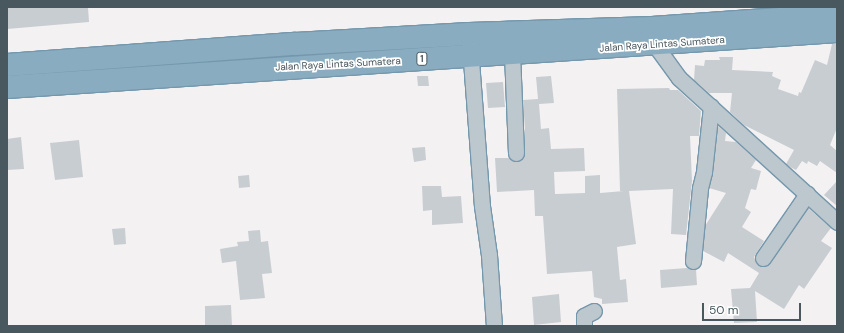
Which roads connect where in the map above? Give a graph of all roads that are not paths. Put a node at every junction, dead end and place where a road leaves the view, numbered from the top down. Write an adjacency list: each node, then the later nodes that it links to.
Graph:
1 (837, 15): 4 (highway, Jalan Raya Lintas Sumatera / 1)
2 (837, 31): 4 (highway, Jalan Raya Lintas Sumatera / 1)
3 (469, 34): 4 (highway, Jalan Raya Lintas Sumatera / 1); 6 (street); 7 (highway, Jalan Raya Lintas Sumatera / 1)
4 (653, 36): 5 (highway, Jalan Raya Lintas Sumatera / 1); 9 (street)
5 (512, 54): 6 (highway, Jalan Raya Lintas Sumatera / 1); 10 (street)
6 (470, 56): 8 (highway, Jalan Raya Lintas Sumatera / 1); 16 (street)
7 (7, 65)
8 (7, 87)
9 (711, 106): 11 (street); 14 (street)
10 (516, 153)
11 (807, 194): 12 (street); 13 (street)
12 (837, 222)
13 (763, 258)
14 (693, 261)
15 (594, 311): 17 (street)
16 (494, 326)
17 (584, 326)

